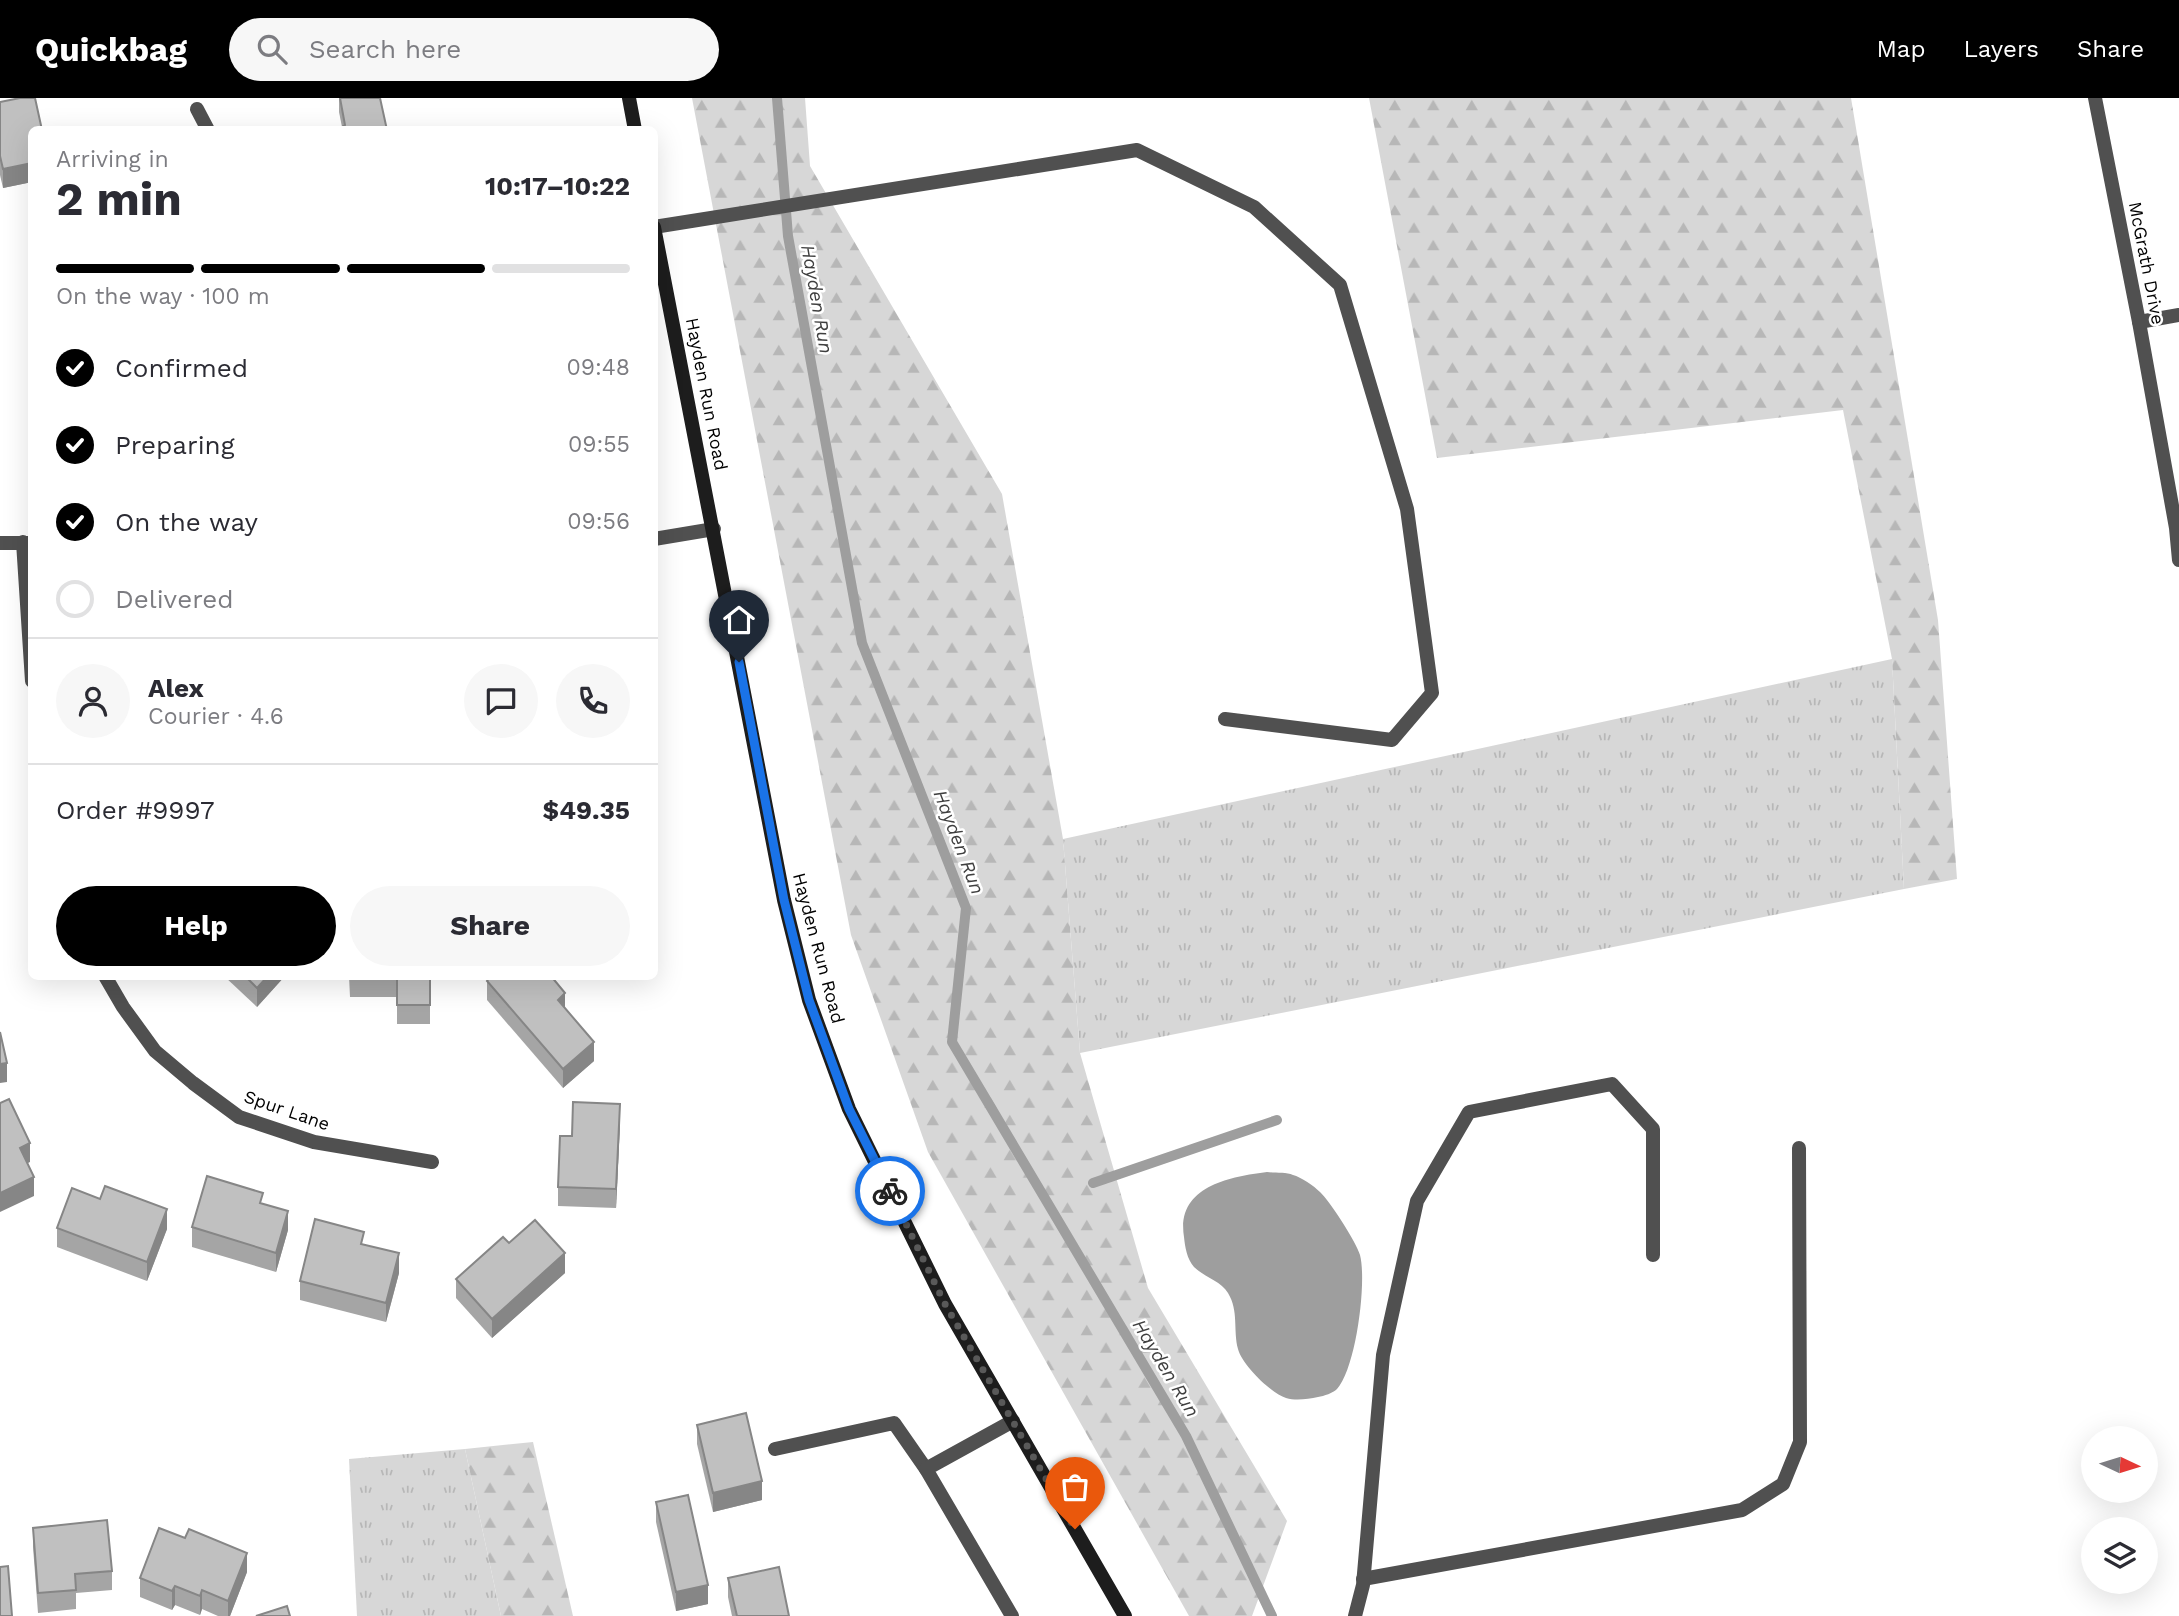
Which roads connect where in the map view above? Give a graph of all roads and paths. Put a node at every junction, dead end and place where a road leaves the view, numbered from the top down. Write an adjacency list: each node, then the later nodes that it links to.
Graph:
1 (629, 98): 5 (main road)
2 (2095, 98): 9 (street, McGrath Drive)
3 (197, 109): 4 (street)
4 (206, 126)
5 (634, 126)
6 (658, 226): 16 (street)
7 (658, 247): 10 (main road, Hayden Run Road)
8 (2179, 315): 9 (street)
9 (2139, 322): 14 (street, McGrath Drive)
10 (714, 529): 11 (street); 21 (main road, Hayden Run Road)
11 (658, 539)
12 (27, 542): 13 (street); 15 (street)
13 (0, 543)
14 (2179, 560)
15 (28, 570)
16 (1225, 719)
17 (108, 980): 19 (street, Spur Lane)
18 (1799, 1149): 24 (street)
19 (432, 1162)
20 (1653, 1255): 24 (street)
21 (1013, 1421): 23 (street); 26 (main road, Hayden Run Road)
22 (775, 1449): 23 (street)
23 (926, 1469): 25 (street)
24 (1363, 1579): 27 (street)
25 (1012, 1616)
26 (1125, 1616)
27 (1355, 1616)

